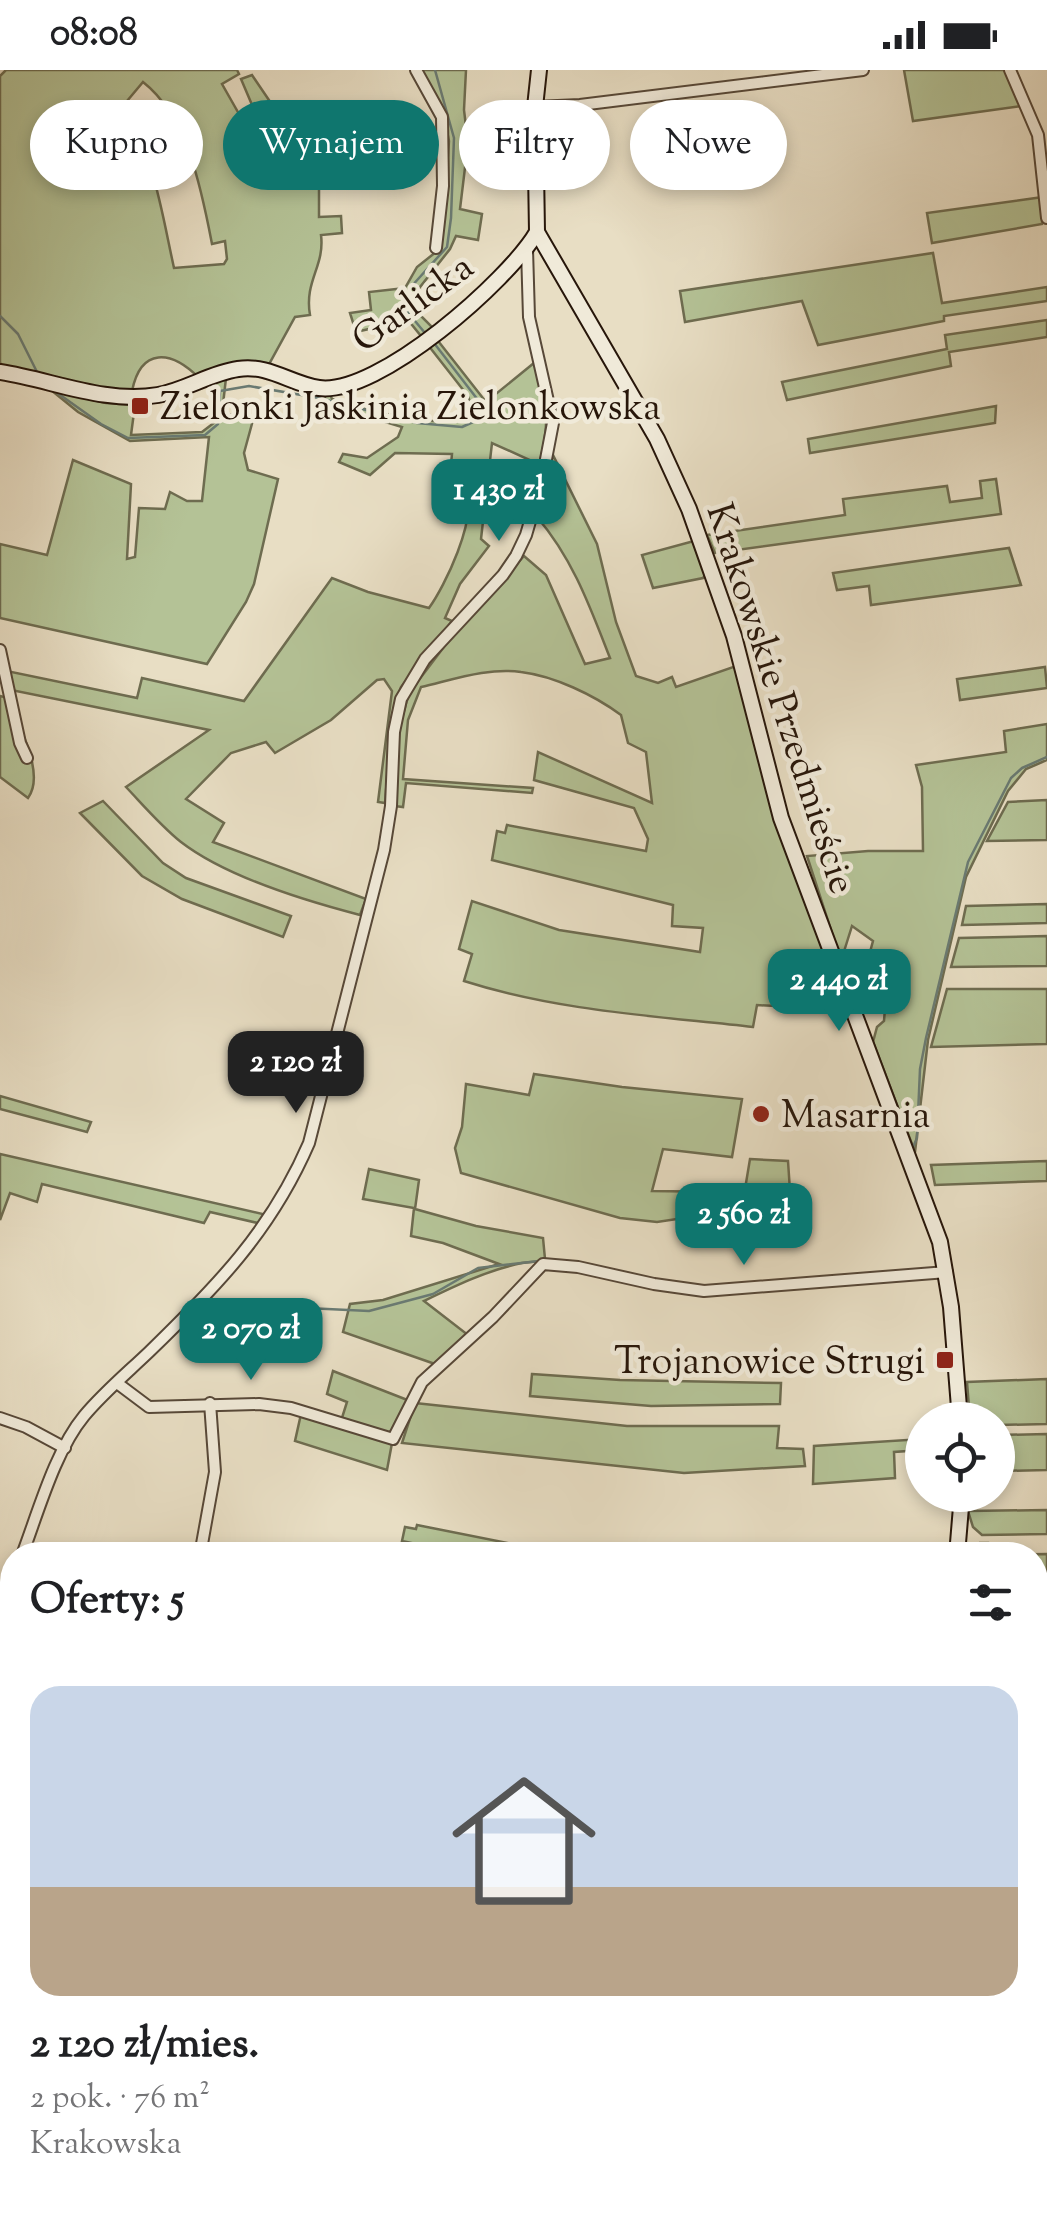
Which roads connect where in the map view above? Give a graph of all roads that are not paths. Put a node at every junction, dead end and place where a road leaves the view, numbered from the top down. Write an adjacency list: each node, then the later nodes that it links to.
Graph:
1 (416, 70): 10 (street)
2 (539, 70): 5 (main road, Krakowskie Przedmieście)
3 (863, 70): 6 (street)
4 (1010, 70): 8 (street)
5 (536, 100)
6 (610, 100)
7 (537, 190): 9 (main road, Krakowskie Przedmieście)
8 (1047, 218)
9 (538, 232): 11 (main road, Garlicka); 15 (main road, Krakowskie Przedmieście)
10 (436, 248)
11 (527, 249): 12 (main road, Garlicka); 16 (street)
12 (7, 373)
13 (0, 650): 14 (street)
14 (27, 758)
15 (946, 1272): 17 (main road, Krakowskie Przedmieście); 18 (street)
16 (117, 1384): 18 (street); 20 (street)
17 (958, 1402)
18 (210, 1403): 23 (street)
19 (0, 1418): 20 (street)
20 (65, 1448): 22 (street)
21 (960, 1512): 24 (main road)
22 (27, 1542)
23 (202, 1542)
24 (957, 1542)

